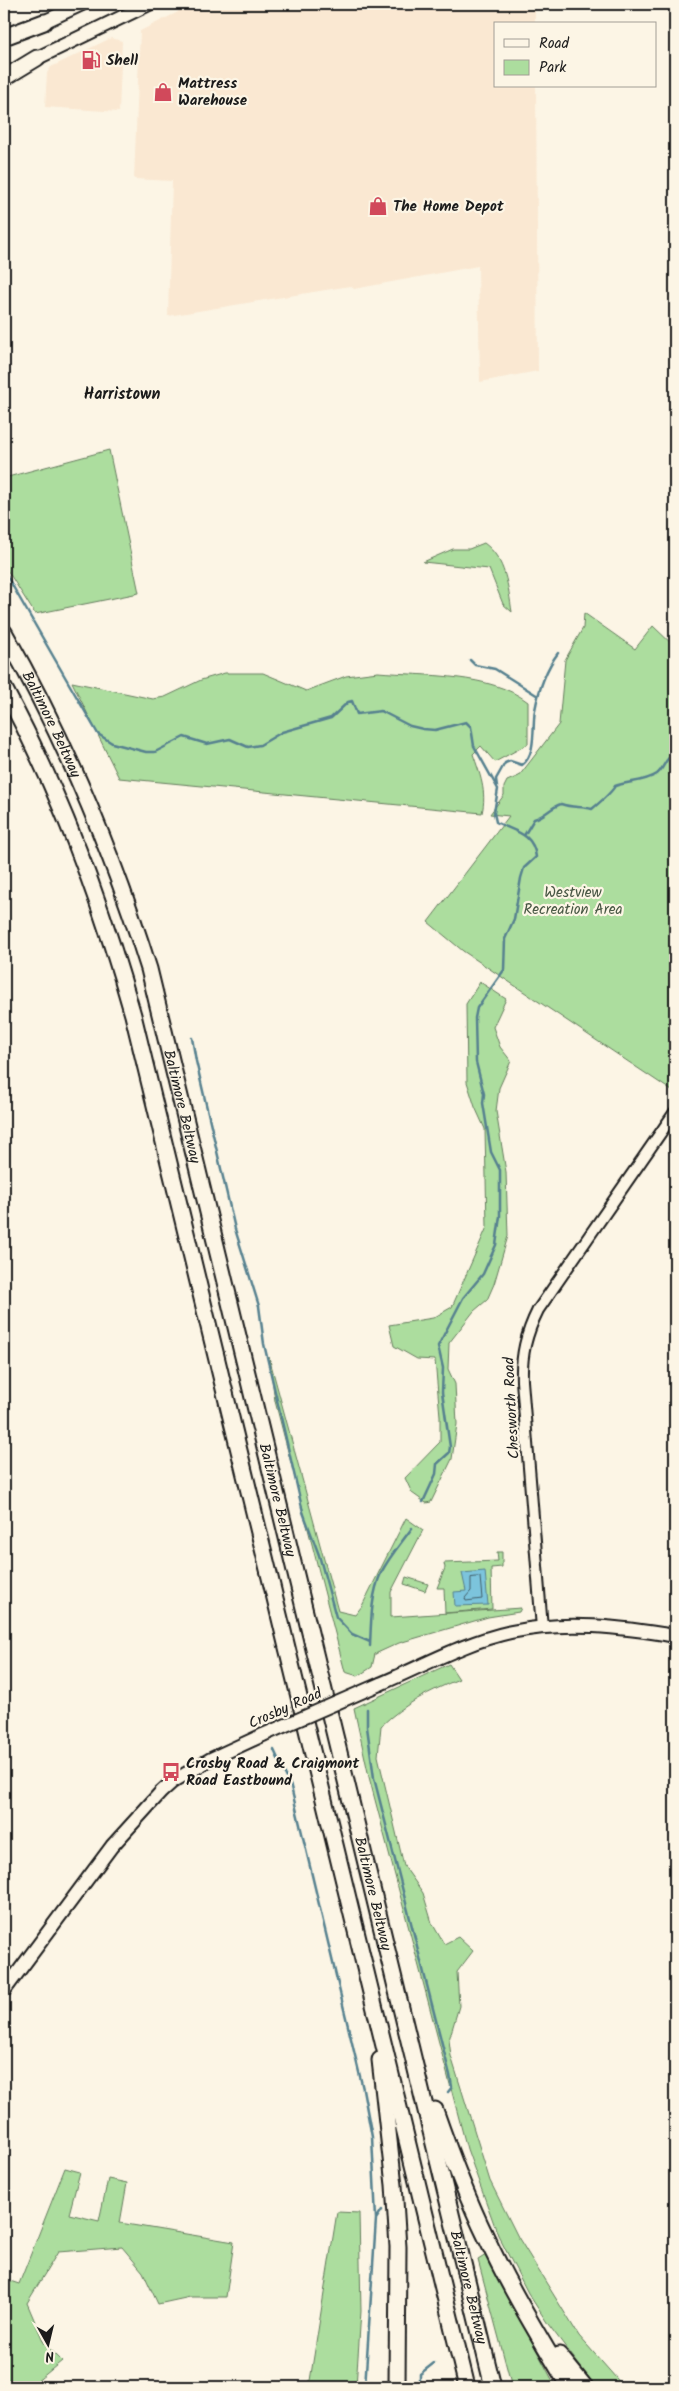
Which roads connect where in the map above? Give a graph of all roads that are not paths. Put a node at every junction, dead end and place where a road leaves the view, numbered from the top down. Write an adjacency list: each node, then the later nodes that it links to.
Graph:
1 (82, 4): 4 (main road)
2 (149, 4): 3 (main road)
3 (133, 8): 7 (main road)
4 (44, 22): 5 (highway); 6 (main road)
5 (4, 37)
6 (4, 41)
7 (37, 58): 8 (main road); 9 (highway)
8 (4, 74)
9 (4, 78)
10 (4, 632): 17 (highway, Baltimore Beltway)
11 (4, 688): 15 (highway, Baltimore Beltway)
12 (675, 1112): 13 (street, Chesworth Road)
13 (542, 1628): 14 (main road, Crosby Road); 16 (main road, Crosby Road, bridge)
14 (675, 1636)
15 (369, 1980): 19 (highway); 22 (highway, Baltimore Beltway)
16 (4, 1991)
17 (408, 2032): 18 (highway); 23 (highway, Baltimore Beltway)
18 (514, 2290): 24 (highway); 25 (highway)
19 (398, 2348): 20 (highway); 21 (highway)
20 (393, 2387)
21 (397, 2387)
22 (468, 2387)
23 (493, 2387)
24 (568, 2387)
25 (585, 2387)

